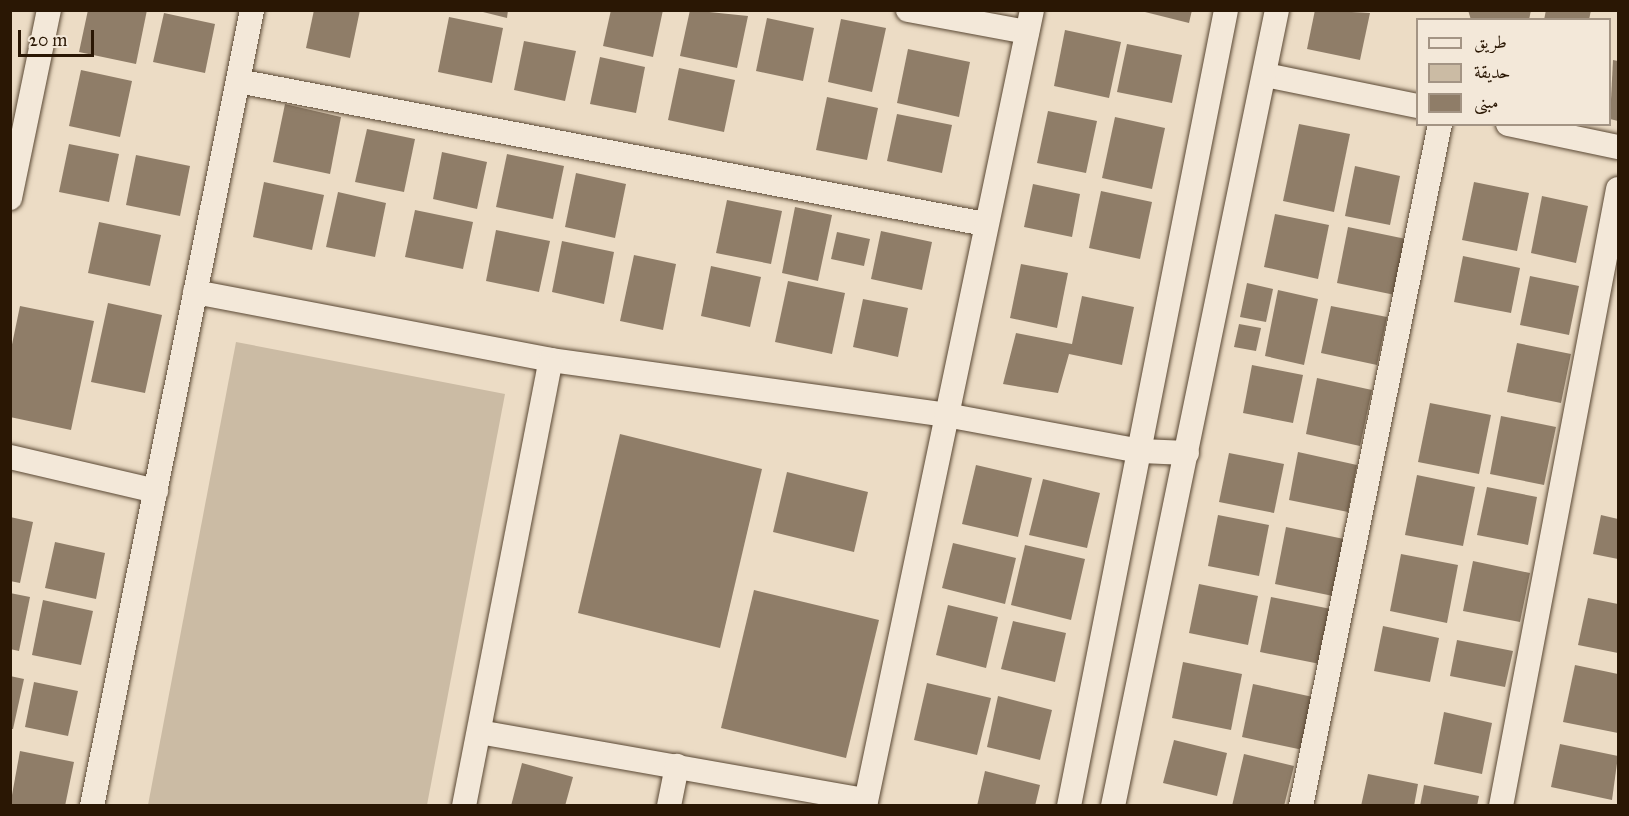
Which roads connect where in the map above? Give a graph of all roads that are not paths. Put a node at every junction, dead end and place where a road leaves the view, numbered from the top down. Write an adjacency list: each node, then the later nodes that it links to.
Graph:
1 (49, 10): 14 (street)
2 (252, 10): 8 (street)
3 (908, 10): 6 (street)
4 (1226, 10): 19 (street)
5 (1277, 10): 7 (street)
6 (1030, 21): 15 (street)
7 (1264, 75): 9 (street); 20 (street)
8 (238, 81): 15 (street); 16 (street)
9 (1416, 106)
10 (1440, 126): 31 (street)
11 (1518, 126): 12 (street)
12 (1618, 147)
13 (1618, 189): 32 (street)
14 (10, 198)
15 (985, 224): 18 (street)
16 (195, 292): 17 (street); 22 (street)
17 (551, 360): 18 (street); 23 (street)
18 (946, 415): 19 (street); 25 (street)
19 (1141, 451): 20 (street); 29 (street)
20 (1186, 453): 30 (street)
21 (10, 457): 22 (street)
22 (156, 491): 26 (street)
23 (479, 732): 24 (street); 27 (street)
24 (677, 766): 25 (street); 28 (street)
25 (866, 803)
26 (92, 806)
27 (464, 806)
28 (669, 806)
29 (1069, 806)
30 (1113, 806)
31 (1301, 806)
32 (1501, 806)

